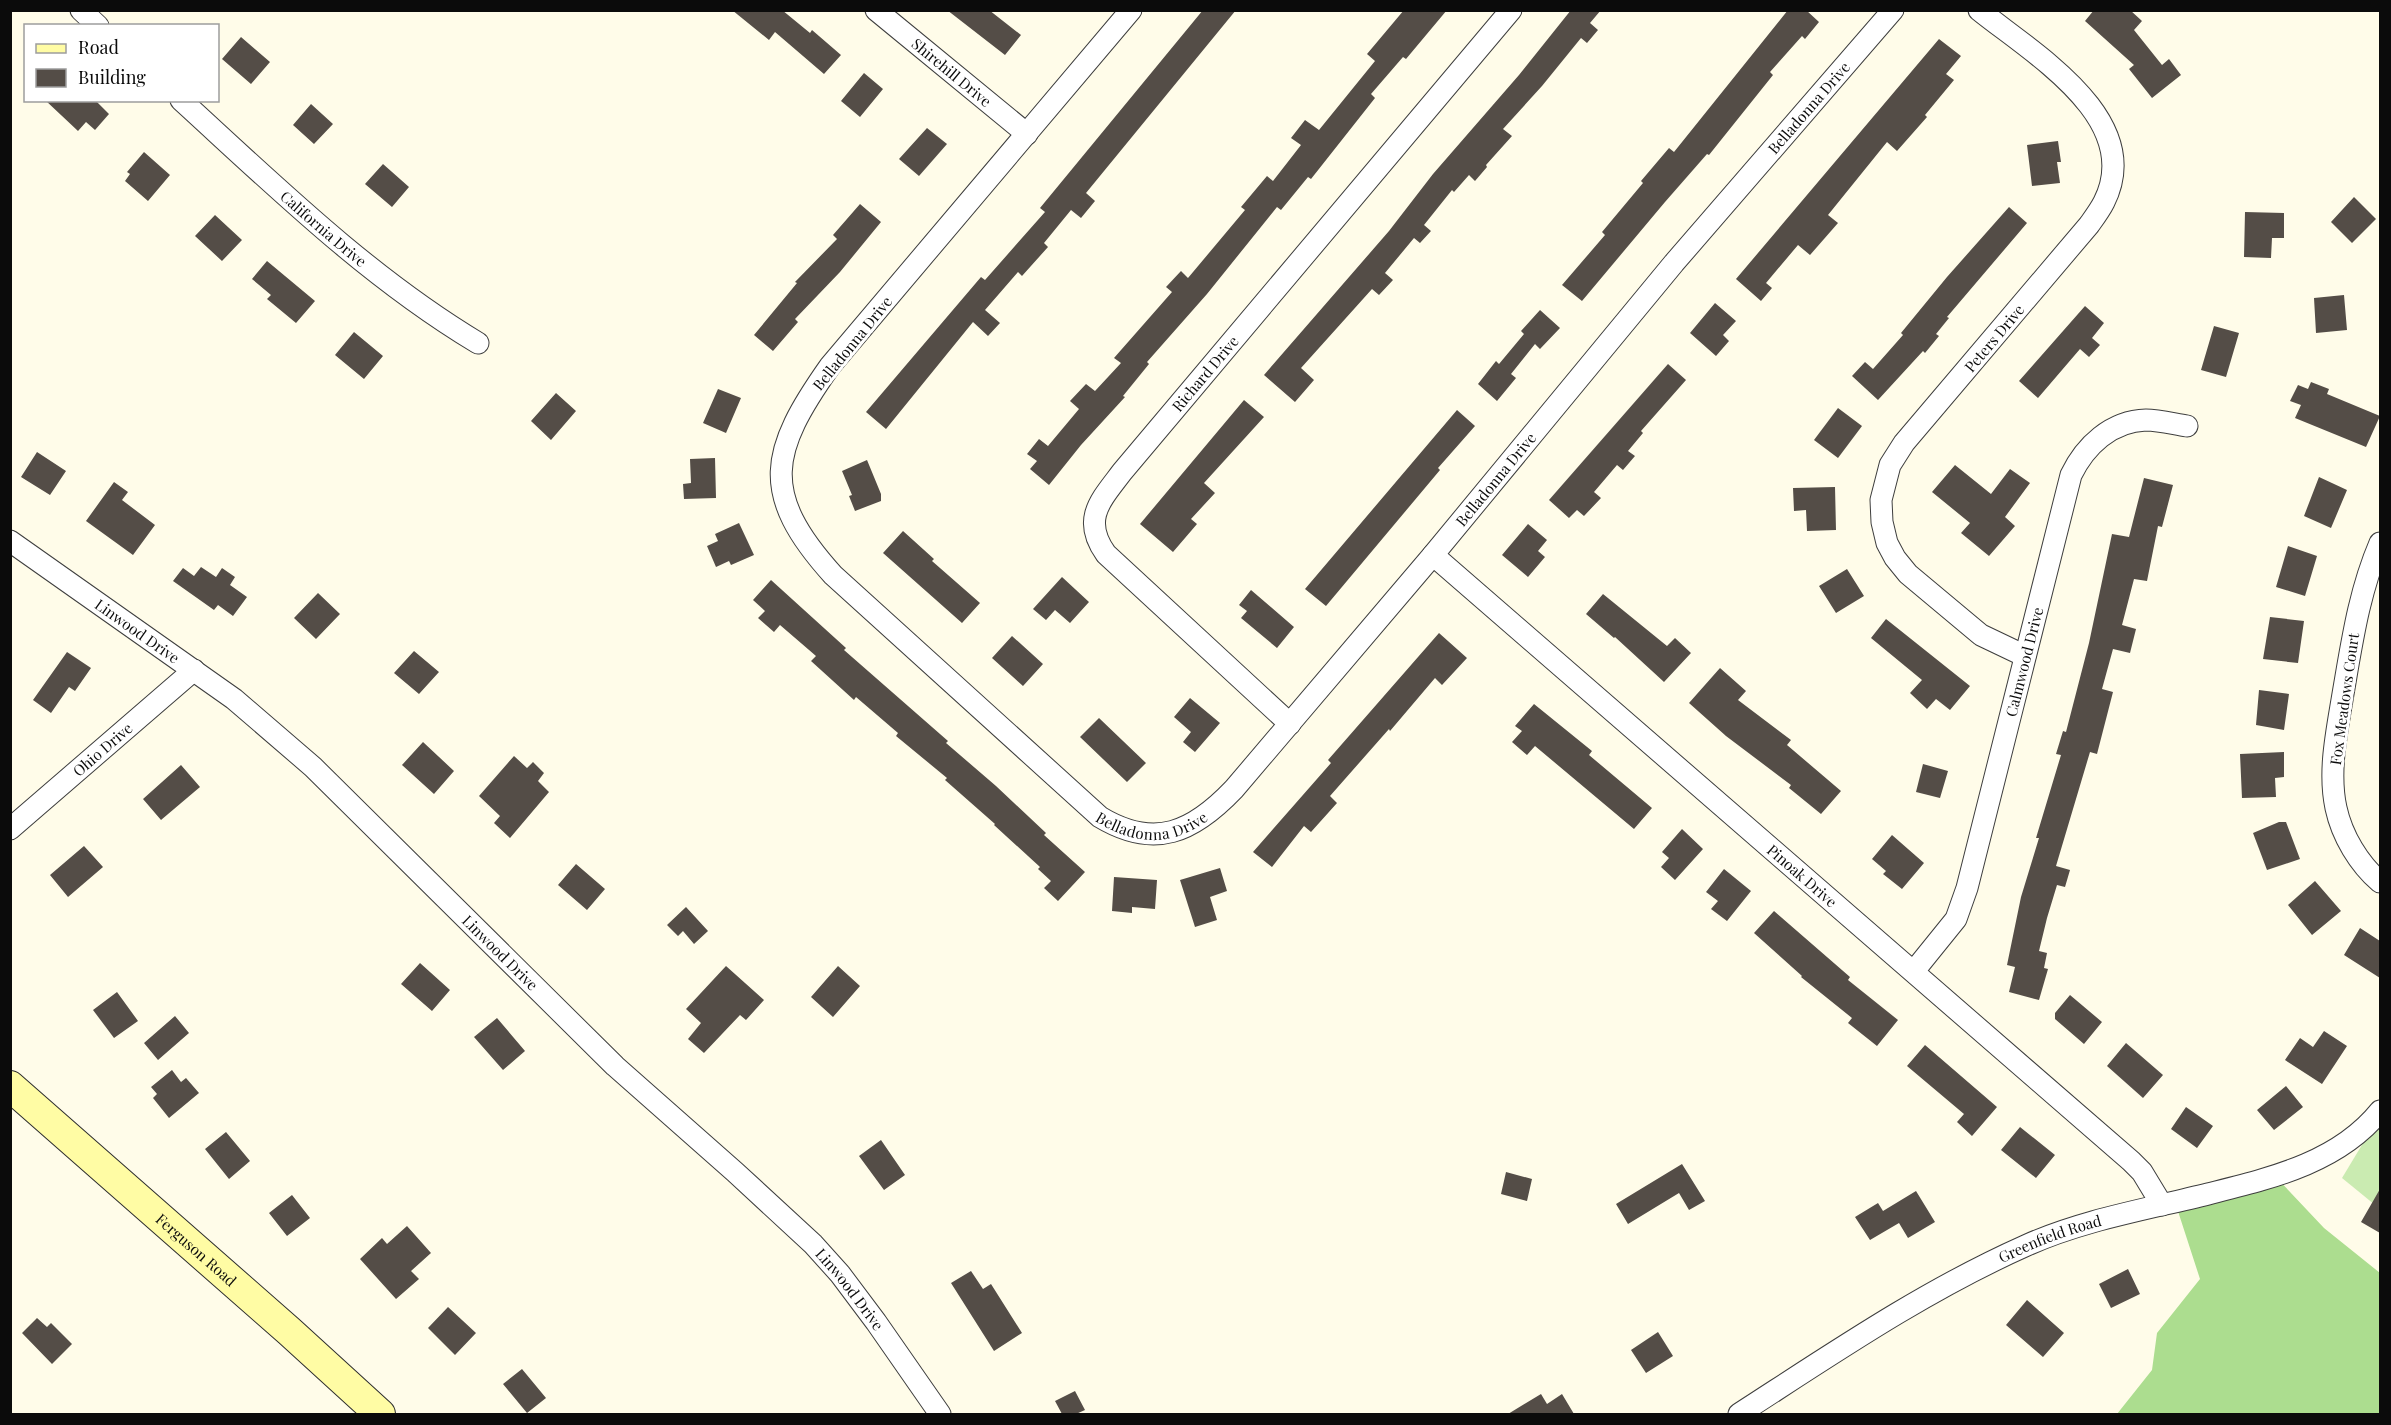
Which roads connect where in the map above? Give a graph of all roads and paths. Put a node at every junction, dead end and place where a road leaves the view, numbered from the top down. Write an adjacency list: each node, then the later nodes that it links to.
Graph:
1 (81, 10): 7 (street)
2 (876, 10): 9 (street, Shirehill Drive)
3 (1131, 10): 9 (street, Belladonna Drive)
4 (1511, 10): 17 (street, Richard Drive)
5 (1893, 10): 14 (street, Belladonna Drive)
6 (1978, 10): 15 (street, Peters Drive)
7 (96, 24)
8 (183, 102): 10 (street, California Drive)
9 (1027, 134): 17 (street, Belladonna Drive)
10 (478, 343)
11 (2187, 426): 15 (street, Calmwood Drive)
12 (10, 541): 16 (street, Linwood Drive)
13 (2380, 543): 19 (street, Fox Meadows Court)
14 (1433, 555): 17 (street, Belladonna Drive); 20 (street, Pinoak Drive)
15 (2025, 656): 20 (street, Calmwood Drive)
16 (194, 670): 18 (street, Ohio Drive); 25 (street, Linwood Drive)
17 (1290, 724)
18 (10, 829)
19 (2380, 882)
20 (1914, 971): 23 (street, Pinoak Drive)
21 (10, 1086): 24 (street, Ferguson Road)
22 (2380, 1110): 23 (street, Greenfield Road)
23 (2162, 1205): 26 (street, Greenfield Road)
24 (380, 1414)
25 (940, 1414)
26 (1740, 1414)

